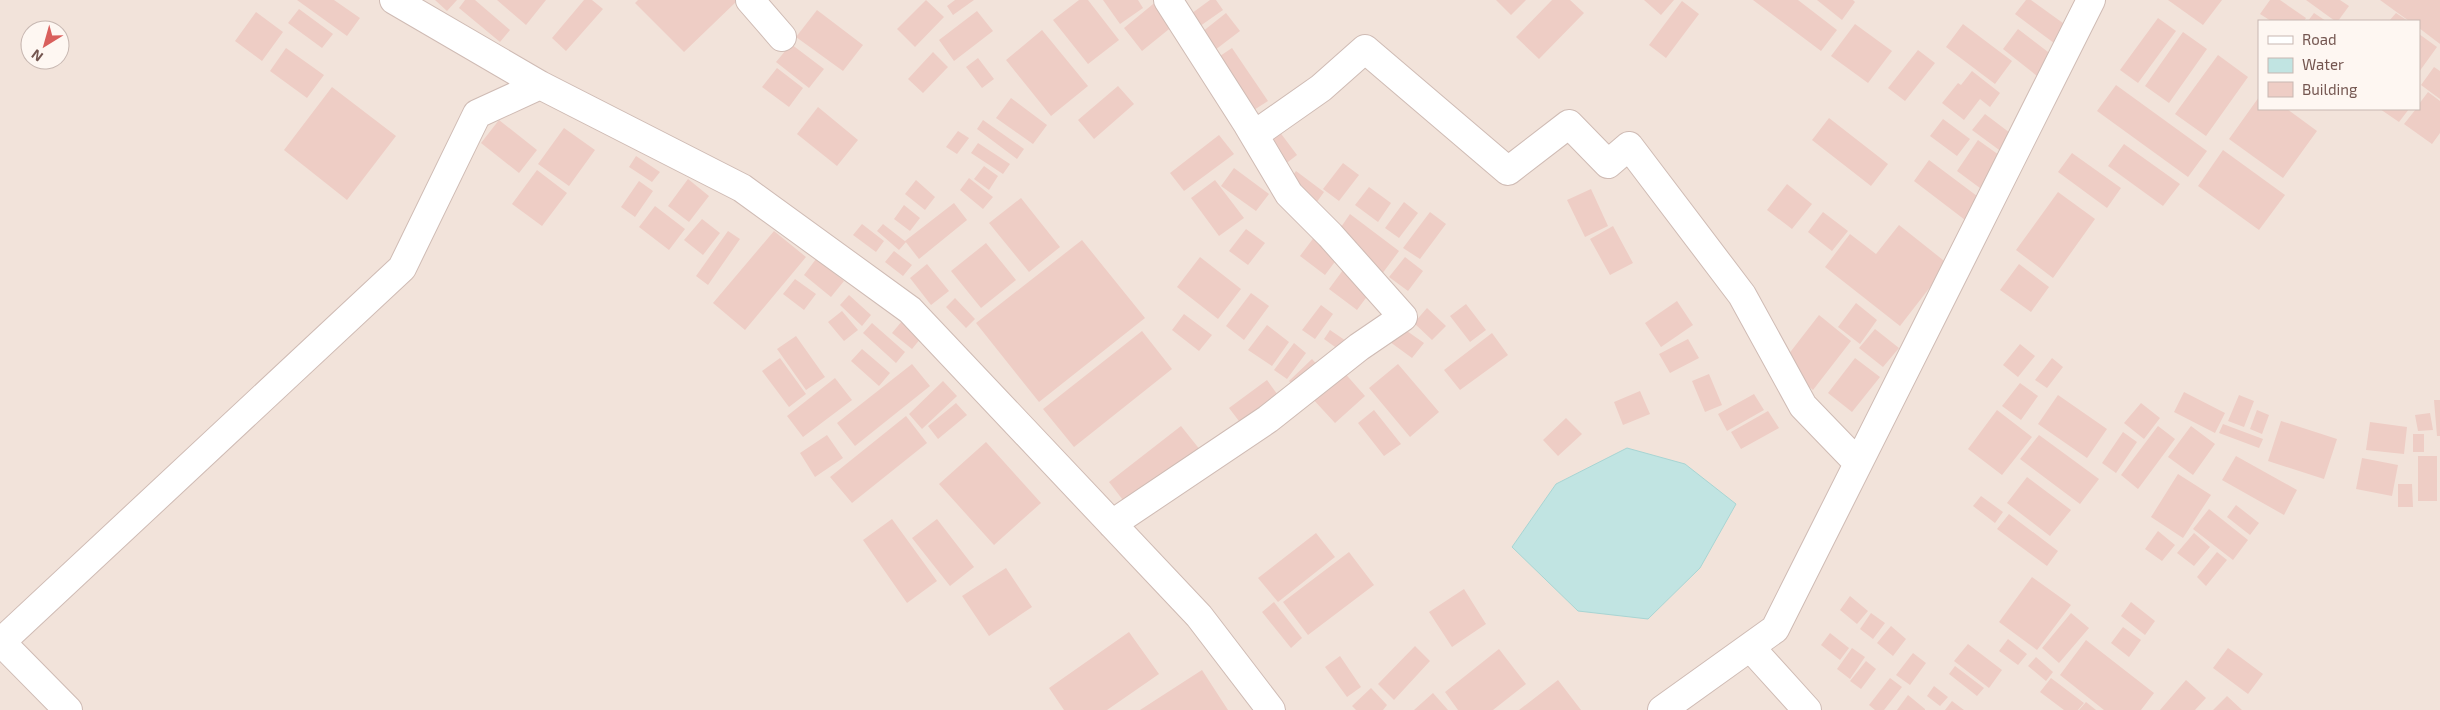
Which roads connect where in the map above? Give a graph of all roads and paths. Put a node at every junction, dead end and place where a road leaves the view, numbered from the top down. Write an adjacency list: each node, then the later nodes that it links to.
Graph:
1 (394, 0): 6 (street)
2 (750, 0): 5 (street)
3 (1168, 0): 7 (street)
4 (2091, 0): 8 (street)
5 (782, 37)
6 (540, 86): 9 (street); 10 (street)
7 (1254, 135): 8 (street); 9 (street)
8 (1858, 463): 11 (street)
9 (1112, 524): 13 (street)
10 (0, 643): 12 (street)
11 (1750, 646): 14 (street); 15 (street)
12 (68, 710)
13 (1271, 710)
14 (1662, 710)
15 (1807, 710)

